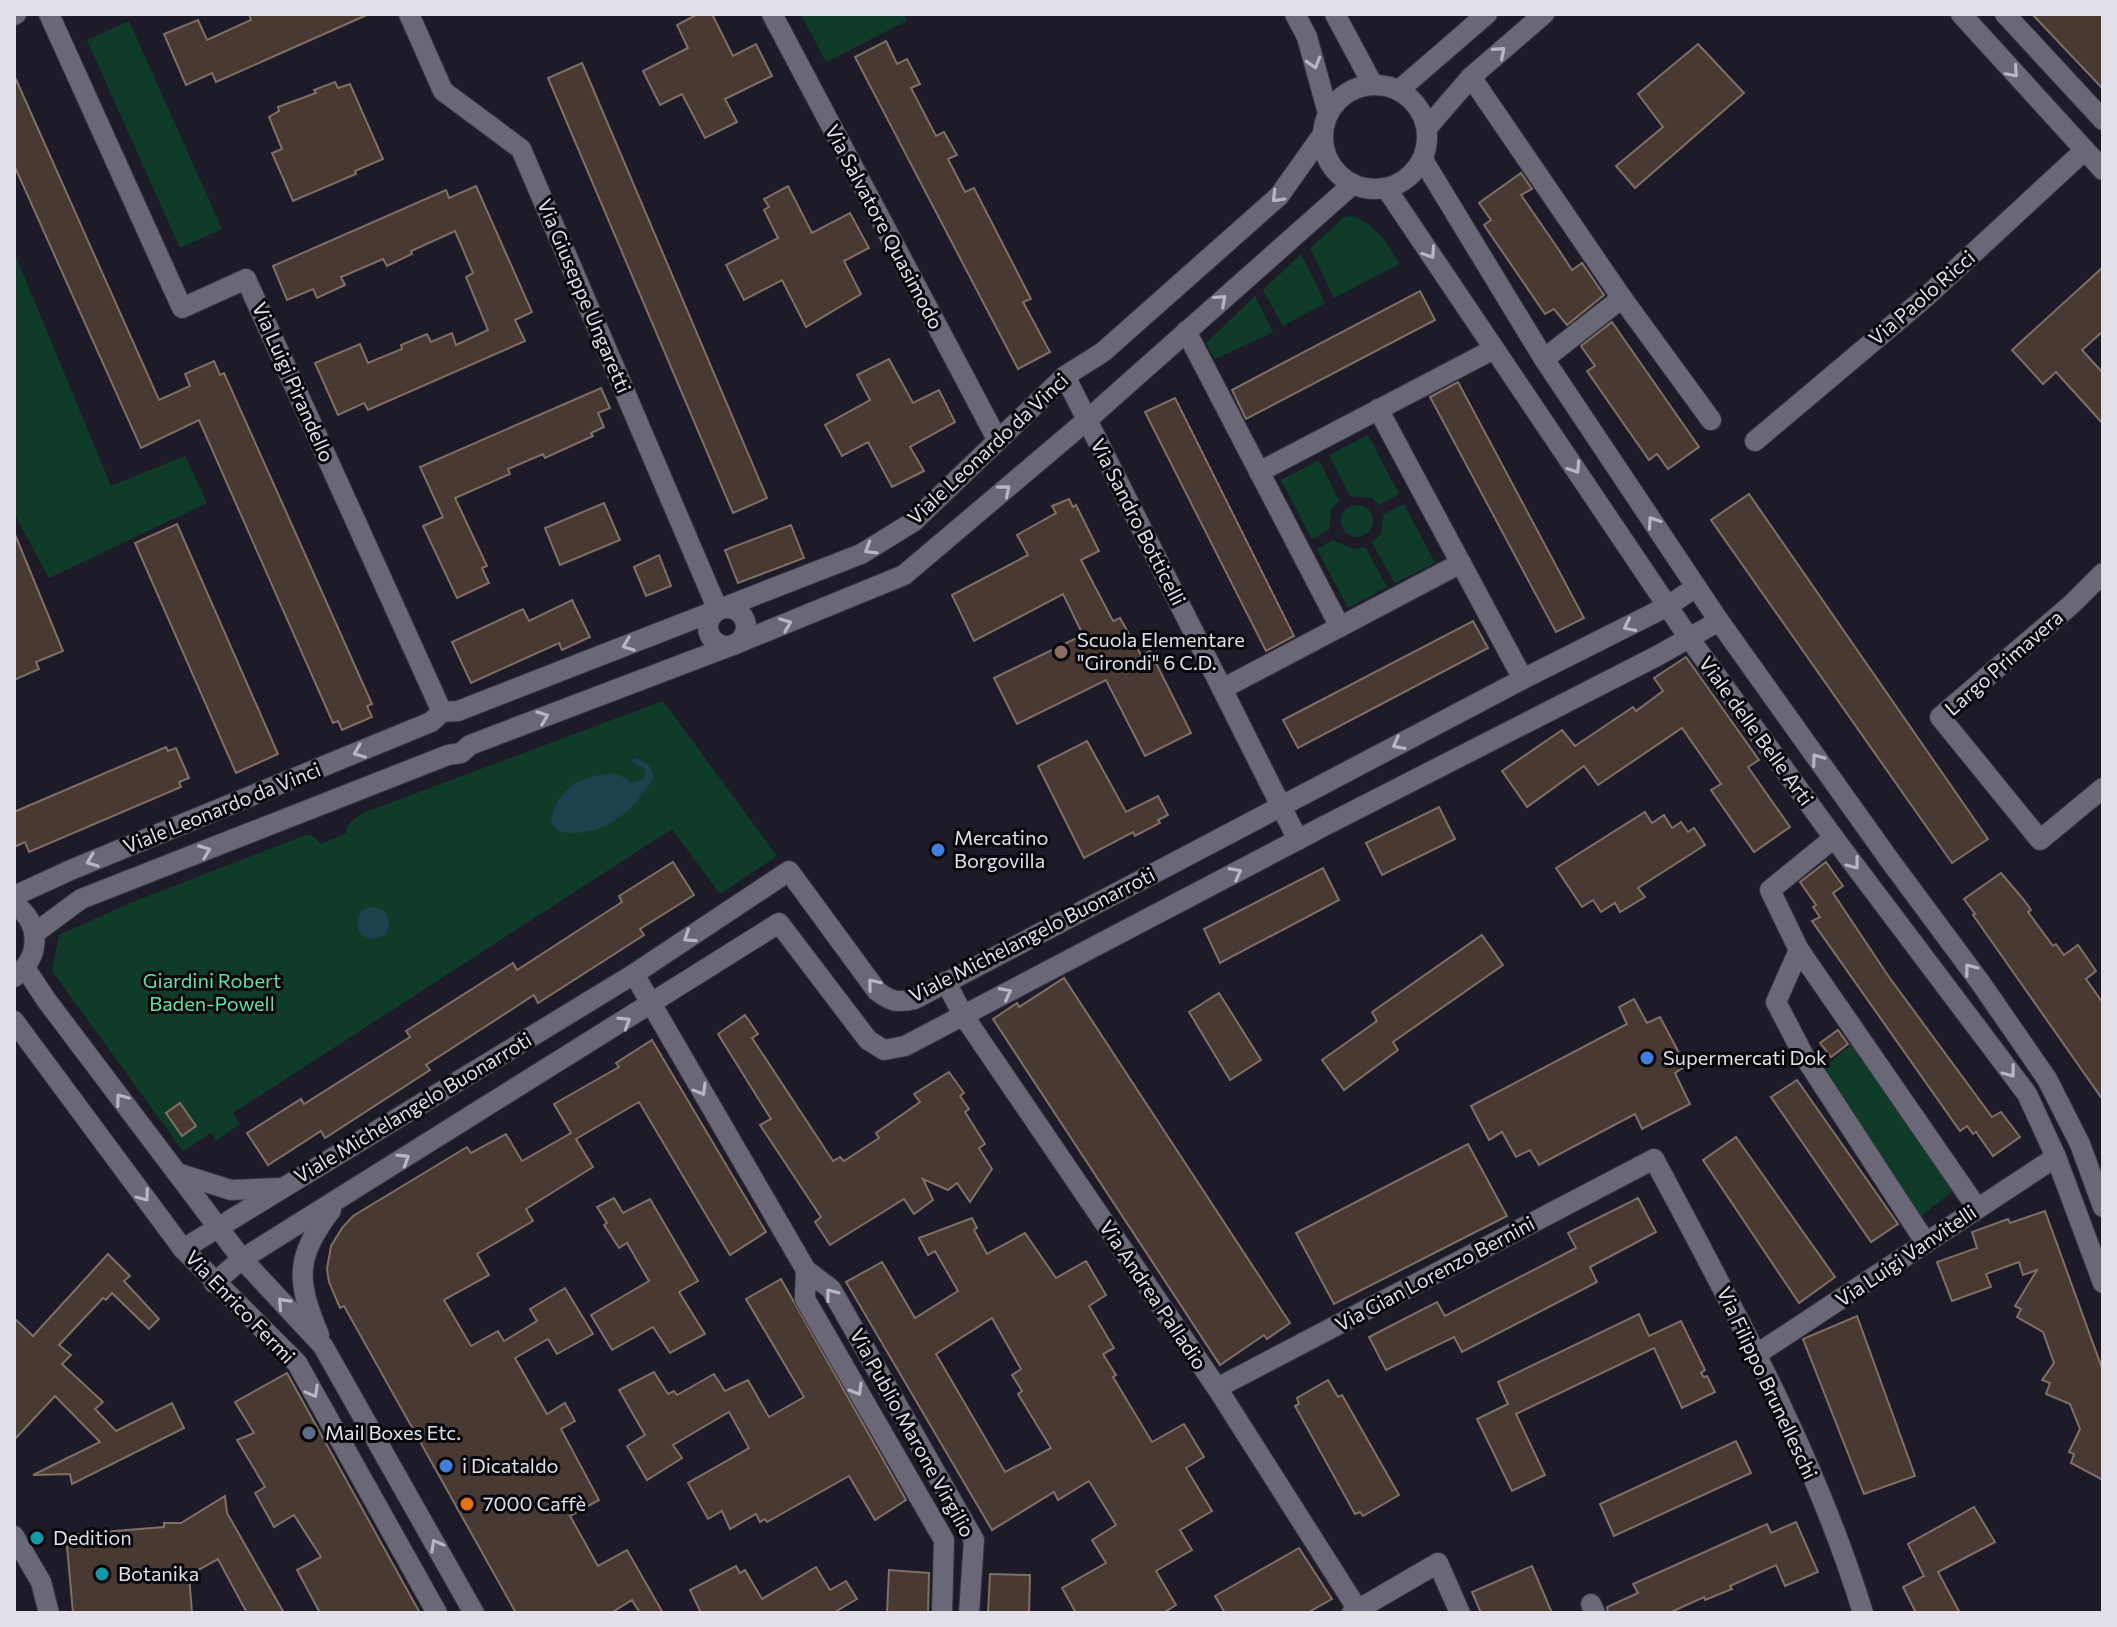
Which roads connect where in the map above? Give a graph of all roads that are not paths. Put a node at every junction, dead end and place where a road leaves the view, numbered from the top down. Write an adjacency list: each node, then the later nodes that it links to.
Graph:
1 (49, 14): 44 (street, Via Luigi Pirandello)
2 (409, 14): 37 (street, Via Giuseppe Ungaretti)
3 (772, 14): 30 (street, Via Salvatore Quasimodo)
4 (1295, 14): 13 (street, one-way to 13)
5 (1335, 14): 11 (street)
6 (1487, 14): 12 (street)
7 (1544, 14): 10 (street, one-way to 7)
8 (1961, 14): 17 (street, one-way to 17)
9 (2005, 14): 14 (street)
10 (1471, 77): 15 (street); 22 (street)
11 (1373, 85): 12 (street); 13 (street)
12 (1399, 90): 15 (street)
13 (1328, 113): 16 (street)
14 (2103, 120)
15 (1427, 128): 18 (street)
16 (1323, 134): 20 (street); 26 (street, Viale Leonardo da Vinci, one-way to 26)
17 (2085, 150): 19 (street); 31 (street, Via Paolo Ricci)
18 (1423, 160): 21 (street); 25 (street, Viale delle Belle Arti)
19 (2103, 170)
20 (1353, 184): 21 (street); 23 (street, Viale Leonardo da Vinci, one-way to 20)
21 (1386, 188): 24 (street, Viale delle Belle Arti, one-way to 24)
22 (1622, 298): 25 (street); 29 (street)
23 (1186, 331): 28 (street, Viale Leonardo da Vinci); 32 (street)
24 (1494, 349): 27 (street); 36 (street, Viale delle Belle Arti, one-way to 36)
25 (1544, 359): 35 (street, Viale delle Belle Arti, one-way to 25)
26 (1065, 376): 28 (street, Via Sandro Botticelli); 30 (street, Viale Leonardo da Vinci)
27 (1378, 409): 32 (street); 33 (street)
28 (1087, 420): 41 (street, Viale Leonardo da Vinci, one-way to 28); 43 (street, Via Sandro Botticelli)
29 (1711, 420)
30 (997, 439): 37 (street, Viale Leonardo da Vinci, one-way to 37)
31 (1755, 441)
32 (1259, 472): 39 (street)
33 (1461, 563): 39 (street); 42 (street)
34 (2102, 577): 47 (street, Largo Primavera)
35 (1696, 587): 36 (street, Viale Michelangelo Buonarroti); 38 (street, Viale delle Belle Arti)
36 (1668, 606): 40 (street, Viale delle Belle Arti); 42 (street, Viale Michelangelo Buonarroti, one-way to 42)
37 (718, 610): 41 (street); 44 (street, Viale Leonardo da Vinci, one-way to 44)
38 (1719, 621): 40 (street, Viale Michelangelo Buonarroti); 66 (street, Viale delle Belle Arti, one-way to 38)
39 (1340, 627): 43 (street)
40 (1689, 638): 49 (street, Viale delle Belle Arti); 50 (street, Viale Michelangelo Buonarroti)
41 (733, 645): 45 (street, Viale Leonardo da Vinci, one-way to 41)
42 (1523, 679): 48 (street, Viale Michelangelo Buonarroti, one-way to 48)
43 (1222, 689): 48 (street, Via Sandro Botticelli)
44 (444, 715): 45 (street); 46 (street); 51 (street, Viale Leonardo da Vinci, one-way to 51)
45 (470, 745): 46 (street, Viale Leonardo da Vinci)
46 (448, 755): 53 (street, Viale Leonardo da Vinci, one-way to 46)
47 (2103, 788)
48 (1280, 806): 50 (street, Via Sandro Botticelli); 57 (street, Viale Michelangelo Buonarroti)
49 (1834, 838): 54 (street); 61 (street, Viale delle Belle Arti, one-way to 61)
50 (1298, 840): 59 (street, Viale Michelangelo Buonarroti, one-way to 50)
51 (14, 896)
52 (14, 904): 53 (street)
53 (35, 933): 55 (street)
54 (1799, 950): 67 (street); 69 (street)
55 (20, 973): 63 (street, Via Enrico Fermi, one-way to 55)
56 (634, 974): 57 (street, Viale Michelangelo Buonarroti, one-way to 56); 58 (street, Via Publio Marone Virgilio); 64 (street, Viale Michelangelo Buonarroti)
57 (946, 982): 59 (street, Via Andrea Palladio)
58 (652, 1005): 59 (street, Viale Michelangelo Buonarroti); 65 (street, Viale Michelangelo Buonarroti, one-way to 58); 72 (street, Via Publio Marone Virgilio, one-way to 72)
59 (963, 1015): 77 (street, Via Andrea Palladio)
60 (14, 1021): 70 (street, Via Enrico Fermi, one-way to 70)
61 (2056, 1157): 67 (street, Via Luigi Vanvitelli); 74 (street, Viale delle Belle Arti)
62 (1654, 1159): 76 (street, Via Filippo Brunelleschi); 77 (street, Via Gian Lorenzo Bernini)
63 (177, 1173): 64 (street); 68 (street, Via Enrico Fermi)
64 (283, 1188): 68 (street, Viale Michelangelo Buonarroti)
65 (338, 1200): 71 (street, Viale Michelangelo Buonarroti); 75 (street, Via Enrico Fermi)
66 (2103, 1207)
67 (1977, 1208): 69 (street, Via Luigi Vanvitelli)
68 (218, 1227): 70 (street, Viale Michelangelo Buonarroti); 71 (street, Via Enrico Fermi)
69 (1926, 1243): 76 (street, Via Luigi Vanvitelli)
70 (183, 1249): 73 (street, Via Enrico Fermi)
71 (242, 1259): 73 (street, Viale Michelangelo Buonarroti); 75 (street, Via Enrico Fermi, one-way to 71)
72 (806, 1270): 85 (street, Via Publio Marone Virgilio, one-way to 85); 86 (street, Via Publio Marone Virgilio, one-way to 72)
73 (214, 1283): 79 (street, Via Enrico Fermi, one-way to 79)
74 (2103, 1283)
75 (323, 1346): 78 (street, Via Enrico Fermi)
76 (1757, 1354): 88 (street, Via Filippo Brunelleschi)
77 (1217, 1388): 81 (street, Via Andrea Palladio)
78 (399, 1478): 79 (street); 84 (street, Via Enrico Fermi, one-way to 78)
79 (369, 1494): 83 (street, Via Enrico Fermi)
80 (14, 1536): 82 (street)
81 (1355, 1611): 87 (street)
82 (49, 1613)
83 (437, 1613)
84 (474, 1613)
85 (942, 1613)
86 (969, 1613)
87 (1460, 1613)
88 (1863, 1613)

